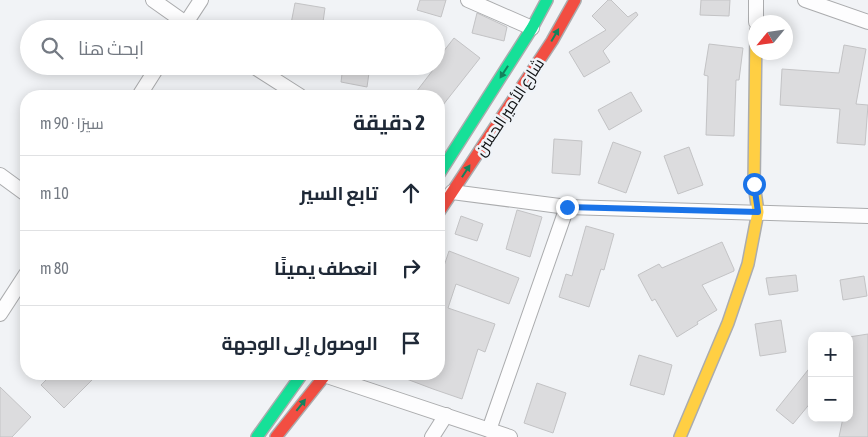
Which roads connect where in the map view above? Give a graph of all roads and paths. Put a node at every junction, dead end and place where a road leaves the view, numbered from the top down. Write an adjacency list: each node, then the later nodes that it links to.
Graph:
1 (153, 0): 9 (street)
2 (201, 0): 10 (street)
3 (468, 0): 12 (street)
4 (547, 0): 12 (main road, شارع الأمير الحسن)
5 (575, 0): 21 (main road, شارع الأمير الحسن, one-way to 5)
6 (756, 0): 8 (street)
7 (806, 0): 11 (street)
8 (756, 15)
9 (178, 20)
10 (191, 20)
11 (868, 22)
12 (532, 28): 18 (main road, شارع الأمير الحسن, one-way to 18)
13 (756, 60): 24 (main road)
14 (152, 75): 16 (street)
15 (267, 75): 17 (street)
16 (143, 90)
17 (291, 90)
18 (445, 165)
19 (0, 175): 20 (street)
20 (20, 190)
21 (452, 192): 22 (main road, شارع الأمير الحسن); 23 (street)
22 (445, 203)
23 (567, 207): 24 (street); 32 (street)
24 (758, 212): 25 (street); 37 (main road)
25 (868, 216)
26 (20, 283): 27 (street)
27 (0, 314)
28 (298, 380): 34 (main road)
29 (319, 380): 35 (main road, one-way to 29)
30 (342, 380): 31 (street)
31 (446, 415): 32 (street); 36 (street)
32 (489, 430): 33 (street)
33 (506, 436)
34 (257, 437)
35 (276, 437)
36 (432, 437)
37 (680, 437)

